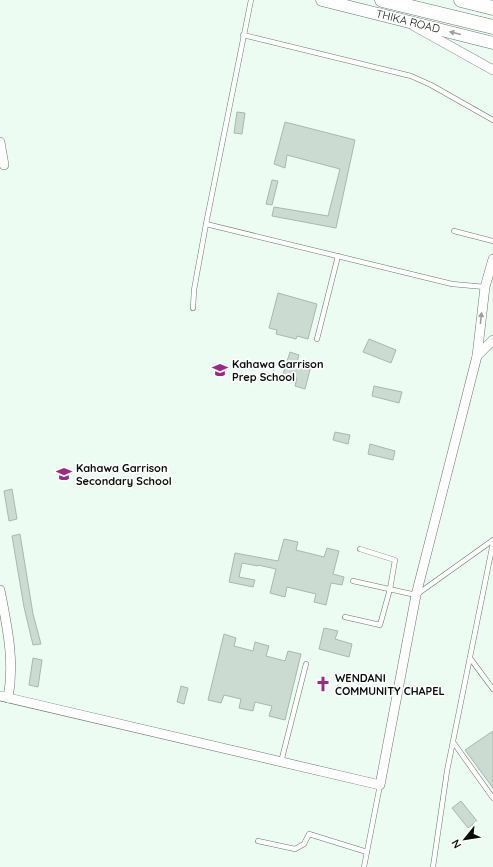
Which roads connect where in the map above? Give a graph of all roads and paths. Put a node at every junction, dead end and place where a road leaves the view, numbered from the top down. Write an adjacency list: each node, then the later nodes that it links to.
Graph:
1 (251, 0): 8 (lane)
2 (322, 0): 6 (main road, THIKA ROAD)
3 (382, 0): 7 (highway, THIKA ROAD)
4 (461, 0): 5 (highway)
5 (493, 8)
6 (403, 20): 9 (main road, THIKA ROAD, one-way to 6); 10 (street)
7 (493, 27)
8 (243, 35): 11 (lane); 14 (lane)
9 (493, 43)
10 (493, 70)
11 (493, 120)
12 (0, 142): 13 (street)
13 (4, 166)
14 (206, 224): 17 (lane); 20 (lane)
15 (454, 231): 16 (lane)
16 (493, 241)
17 (338, 256): 19 (lane); 21 (lane)
18 (493, 259): 19 (street)
19 (485, 287): 23 (street, one-way to 19)
20 (193, 308)
21 (317, 339)
22 (493, 340): 23 (street)
23 (477, 356): 30 (street)
24 (493, 540): 30 (lane)
25 (493, 543): 32 (lane)
26 (360, 549): 28 (lane)
27 (353, 581): 28 (lane)
28 (390, 589): 30 (lane); 31 (lane)
29 (0, 590): 35 (street)
30 (416, 595): 38 (street)
31 (345, 617)
32 (470, 658): 34 (lane); 36 (lane)
33 (306, 664): 37 (lane)
34 (493, 689)
35 (2, 697): 37 (street)
36 (453, 742): 39 (lane); 43 (lane)
37 (281, 762): 38 (street)
38 (380, 785): 41 (lane)
39 (493, 798)
40 (258, 841): 41 (lane)
41 (367, 852): 42 (lane)
42 (364, 867)
43 (433, 867)

